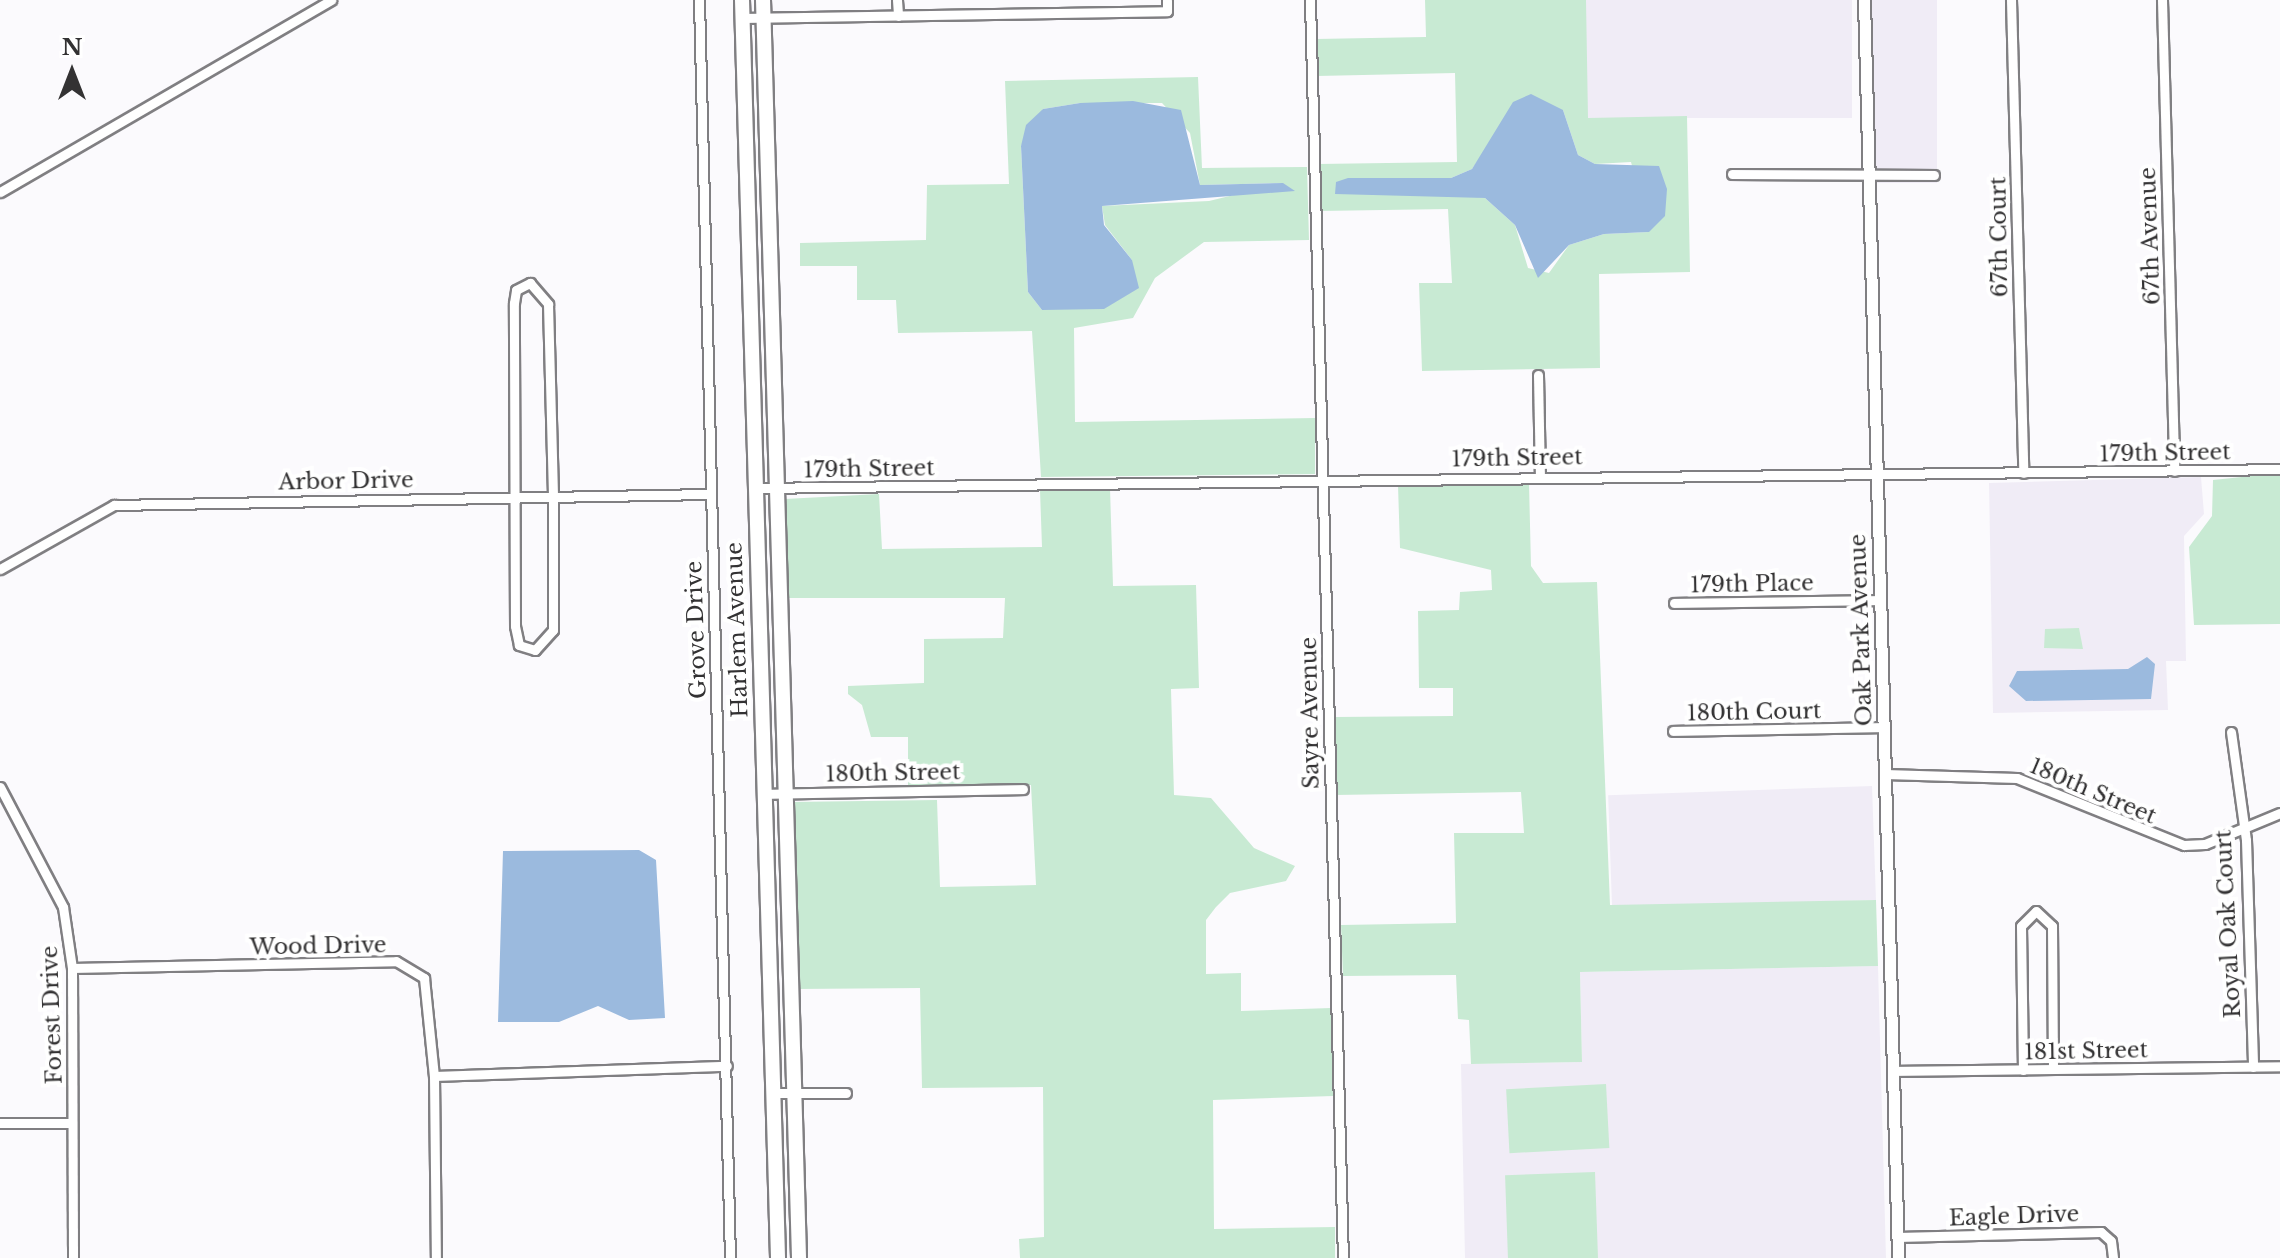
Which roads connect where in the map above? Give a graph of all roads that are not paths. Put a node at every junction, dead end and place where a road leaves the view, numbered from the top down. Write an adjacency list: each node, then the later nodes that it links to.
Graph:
1 (331, 0): 19 (street)
2 (699, 0): 31 (street, Grove Drive)
3 (742, 0): 14 (main road, Harlem Avenue)
4 (763, 0): 15 (main road, Harlem Avenue)
5 (897, 0): 13 (street)
6 (1036, 0): 12 (street)
7 (1310, 0): 28 (street, Sayre Avenue)
8 (1864, 0): 16 (street, Oak Park Avenue)
9 (2011, 0): 26 (street, 67th Court)
10 (2162, 0): 24 (street, 67th Avenue)
11 (1167, 5): 12 (street)
12 (1036, 13): 13 (street)
13 (898, 16): 15 (street)
14 (742, 18): 15 (street); 21 (main road, Harlem Avenue)
15 (764, 18): 20 (main road, Harlem Avenue)
16 (1868, 172): 17 (street); 18 (street); 25 (street, Oak Park Avenue)
17 (1732, 174)
18 (1934, 175)
19 (0, 192)
20 (769, 194): 21 (main road); 30 (main road, Harlem Avenue)
21 (747, 195): 29 (main road, Harlem Avenue)
22 (1538, 375): 27 (street)
23 (2280, 469): 24 (street, 179th Street)
24 (2174, 471): 26 (street, 179th Street)
25 (1877, 473): 26 (street, 179th Street); 27 (street, 179th Street); 35 (street, Oak Park Avenue)
26 (2023, 473)
27 (1540, 476): 28 (street, 179th Street)
28 (1322, 478): 30 (street, 179th Street); 66 (street, Sayre Avenue)
29 (755, 488): 30 (street, 179th Street); 44 (main road, Harlem Avenue)
30 (776, 488): 43 (main road, Harlem Avenue)
31 (710, 494): 33 (street, Arbor Drive); 48 (street, Grove Drive)
32 (514, 496): 33 (street, Arbor Drive); 33 (street); 33 (street); 34 (street, Arbor Drive)
33 (553, 496)
34 (0, 569)
35 (1880, 600): 36 (street, 179th Place); 37 (street, Oak Park Avenue)
36 (1674, 603)
37 (1883, 727): 38 (street, 180th Court); 40 (street, Oak Park Avenue)
38 (1673, 731)
39 (2231, 732): 46 (street, Royal Oak Court)
40 (1885, 774): 46 (street, 180th Street); 53 (street, Oak Park Avenue)
41 (0, 787): 47 (street, Forest Drive)
42 (1023, 789): 43 (street, 180th Street)
43 (785, 793): 44 (street, 180th Street); 56 (main road, Harlem Avenue)
44 (763, 794): 55 (main road, Harlem Avenue)
45 (2280, 813): 46 (street, 180th Street)
46 (2243, 829): 50 (street, Royal Oak Court)
47 (72, 968): 54 (street, Wood Drive); 59 (street, Forest Drive)
48 (727, 1066): 54 (street); 63 (street, Grove Drive)
49 (2280, 1066): 50 (street, 181st Street)
50 (2253, 1067): 51 (street, 181st Street)
51 (2053, 1069): 52 (street, 181st Street); 52 (street)
52 (2023, 1070): 53 (street, 181st Street)
53 (1893, 1071): 60 (street, Oak Park Avenue)
54 (434, 1076): 62 (street, Wood Drive)
55 (774, 1093): 56 (street); 64 (main road, Harlem Avenue)
56 (792, 1093): 57 (street); 65 (main road, Harlem Avenue)
57 (846, 1093)
58 (0, 1123): 59 (street)
59 (72, 1123): 61 (street, Forest Drive)
60 (1897, 1237): 67 (street, Oak Park Avenue); 68 (street, Eagle Drive)
61 (73, 1258)
62 (436, 1258)
63 (730, 1258)
64 (778, 1258)
65 (799, 1258)
66 (1343, 1258)
67 (1898, 1258)
68 (2113, 1258)

